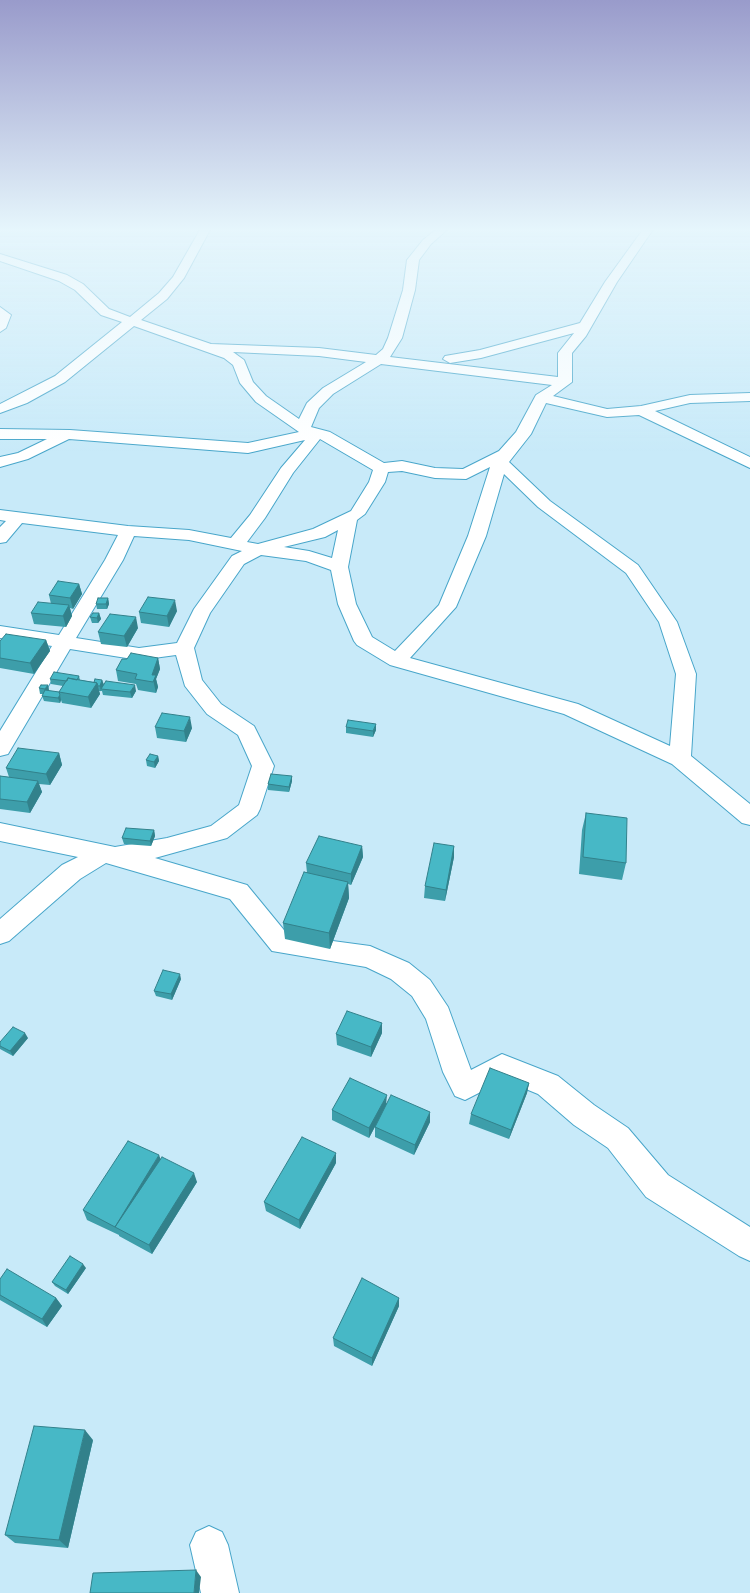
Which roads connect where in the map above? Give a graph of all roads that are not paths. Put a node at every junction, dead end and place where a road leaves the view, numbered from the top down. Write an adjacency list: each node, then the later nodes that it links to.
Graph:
1 (95, 302): 6 (street)
2 (155, 302): 6 (street)
3 (405, 302): 10 (street)
4 (599, 302): 7 (street)
5 (0, 311): 8 (street)
6 (133, 321): 9 (street); 16 (street)
7 (585, 326): 11 (street); 13 (street)
8 (0, 328)
9 (210, 347): 10 (street); 18 (street)
10 (378, 360): 11 (street); 12 (street)
11 (417, 363): 12 (street); 13 (street)
12 (348, 379): 18 (street)
13 (565, 382): 15 (street)
14 (750, 397): 17 (street)
15 (541, 398): 17 (street); 21 (street)
16 (0, 409)
17 (641, 410): 23 (street)
18 (308, 431): 20 (street); 24 (street); 33 (street)
19 (0, 434): 20 (street)
20 (70, 435): 22 (street)
21 (502, 458): 25 (street); 26 (street); 27 (street)
22 (0, 462)
23 (750, 462)
24 (381, 468): 25 (street); 30 (street)
25 (466, 474): 26 (street)
26 (494, 482): 27 (street); 39 (street)
27 (526, 489): 41 (street)
28 (0, 515): 29 (street)
29 (18, 517): 31 (street); 32 (street)
30 (349, 518): 34 (street); 35 (street)
31 (128, 531): 33 (street); 37 (street)
32 (0, 538)
33 (236, 544): 34 (street)
34 (258, 549): 35 (street); 38 (street)
35 (339, 567): 39 (street)
36 (0, 632): 37 (street)
37 (64, 641): 38 (street); 40 (street)
38 (184, 648): 44 (street)
39 (397, 661): 41 (street)
40 (0, 749)
41 (680, 759): 42 (street)
42 (750, 816)
43 (0, 832): 44 (street)
44 (109, 854): 45 (street); 46 (street)
45 (0, 934)
46 (750, 1245)
47 (209, 1545): 48 (street)
48 (220, 1593)

